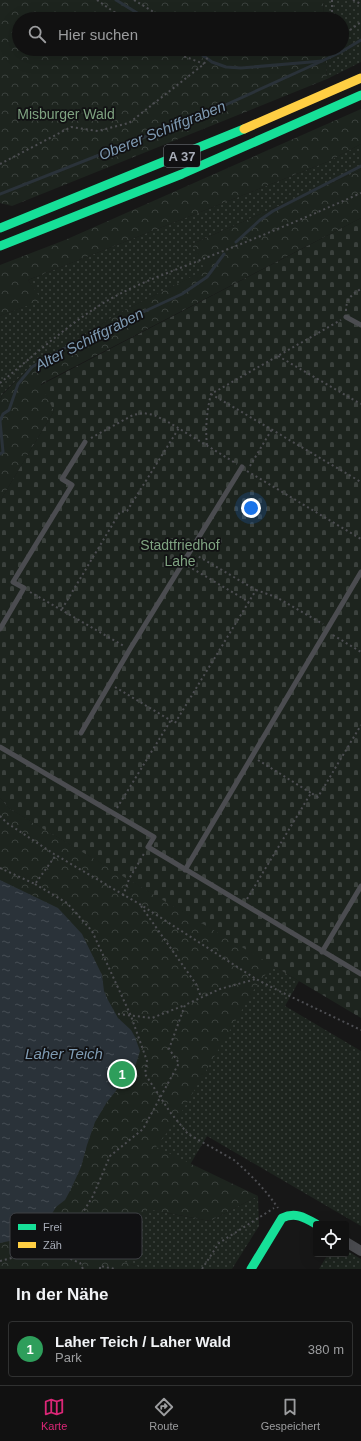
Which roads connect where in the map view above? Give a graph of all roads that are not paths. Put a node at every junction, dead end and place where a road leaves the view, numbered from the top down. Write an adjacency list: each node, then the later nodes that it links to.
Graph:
1 (361, 78): 3 (main road, A 37)
2 (361, 95): 4 (main road, A 37)
3 (0, 228)
4 (0, 246)
5 (346, 316): 6 (lane)
6 (361, 325)
7 (85, 442): 10 (lane)
8 (244, 469): 11 (lane)
9 (361, 572): 13 (lane)
10 (0, 628)
11 (80, 733)
12 (0, 748): 13 (lane)
13 (185, 870): 15 (lane)
14 (361, 886): 15 (lane)
15 (322, 952): 16 (lane)
16 (361, 974)
17 (313, 1222): 20 (main road)
18 (349, 1244): 19 (street)
19 (361, 1251)
20 (250, 1269)

